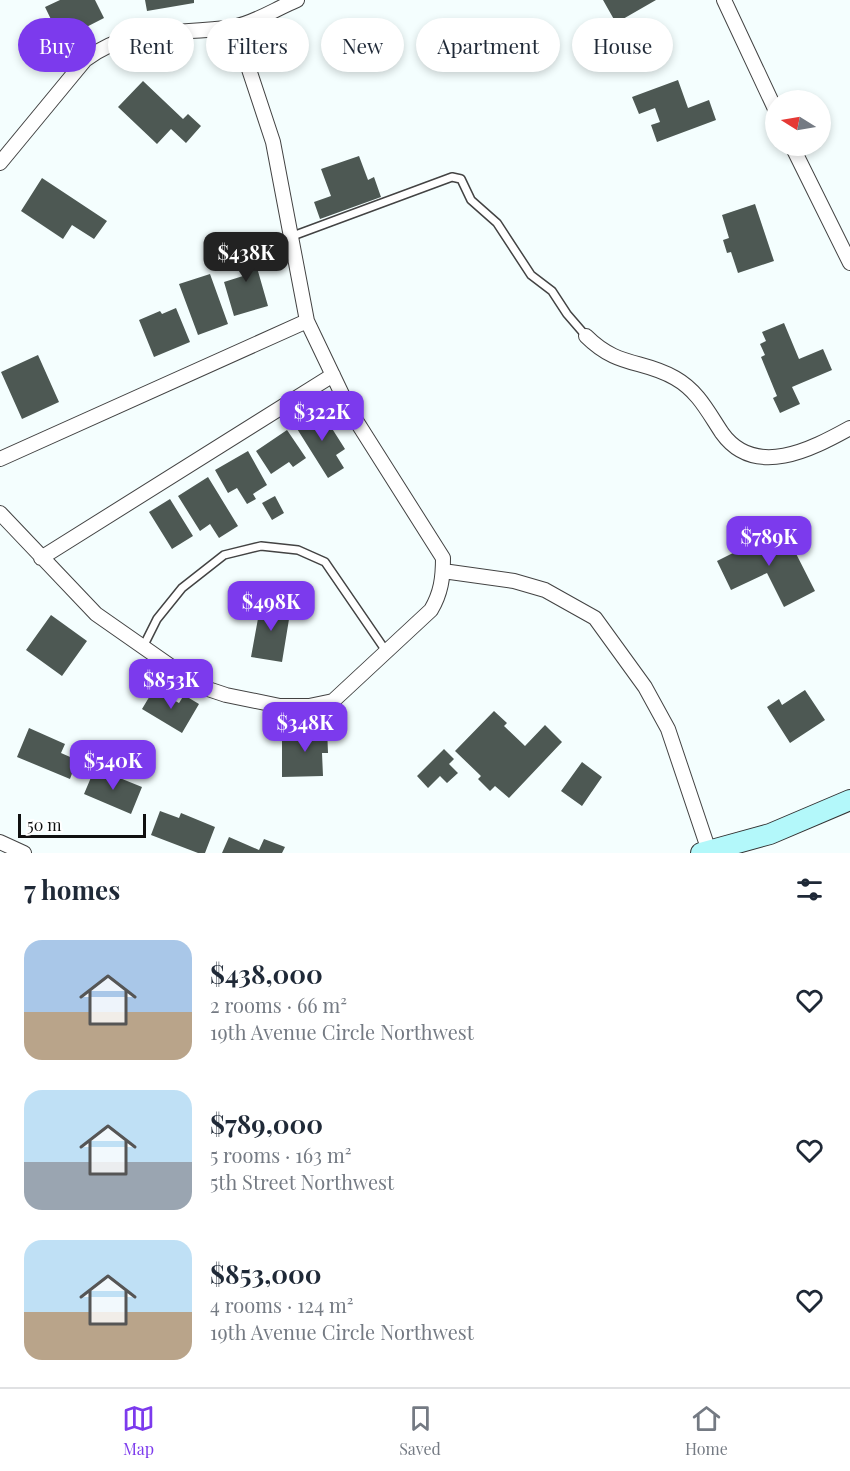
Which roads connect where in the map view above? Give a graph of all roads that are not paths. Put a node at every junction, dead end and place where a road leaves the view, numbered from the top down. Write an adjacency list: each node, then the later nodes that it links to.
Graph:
1 (297, 0): 3 (street)
2 (724, 0): 6 (street)
3 (256, 18)
4 (206, 29): 8 (street)
5 (250, 72): 9 (street)
6 (766, 90)
7 (797, 156): 10 (street)
8 (0, 163)
9 (290, 237): 11 (street); 12 (lane)
10 (850, 263)
11 (307, 321): 13 (street); 15 (street)
12 (586, 336): 14 (street)
13 (333, 375): 17 (street); 18 (street)
14 (850, 428)
15 (0, 459)
16 (0, 513): 17 (street)
17 (41, 558): 19 (street)
18 (443, 571): 20 (street); 23 (street)
19 (143, 646): 20 (street); 20 (lane)
20 (386, 651)
21 (850, 800): 23 (street)
22 (0, 842): 24 (street)
23 (705, 852)
24 (24, 853)

